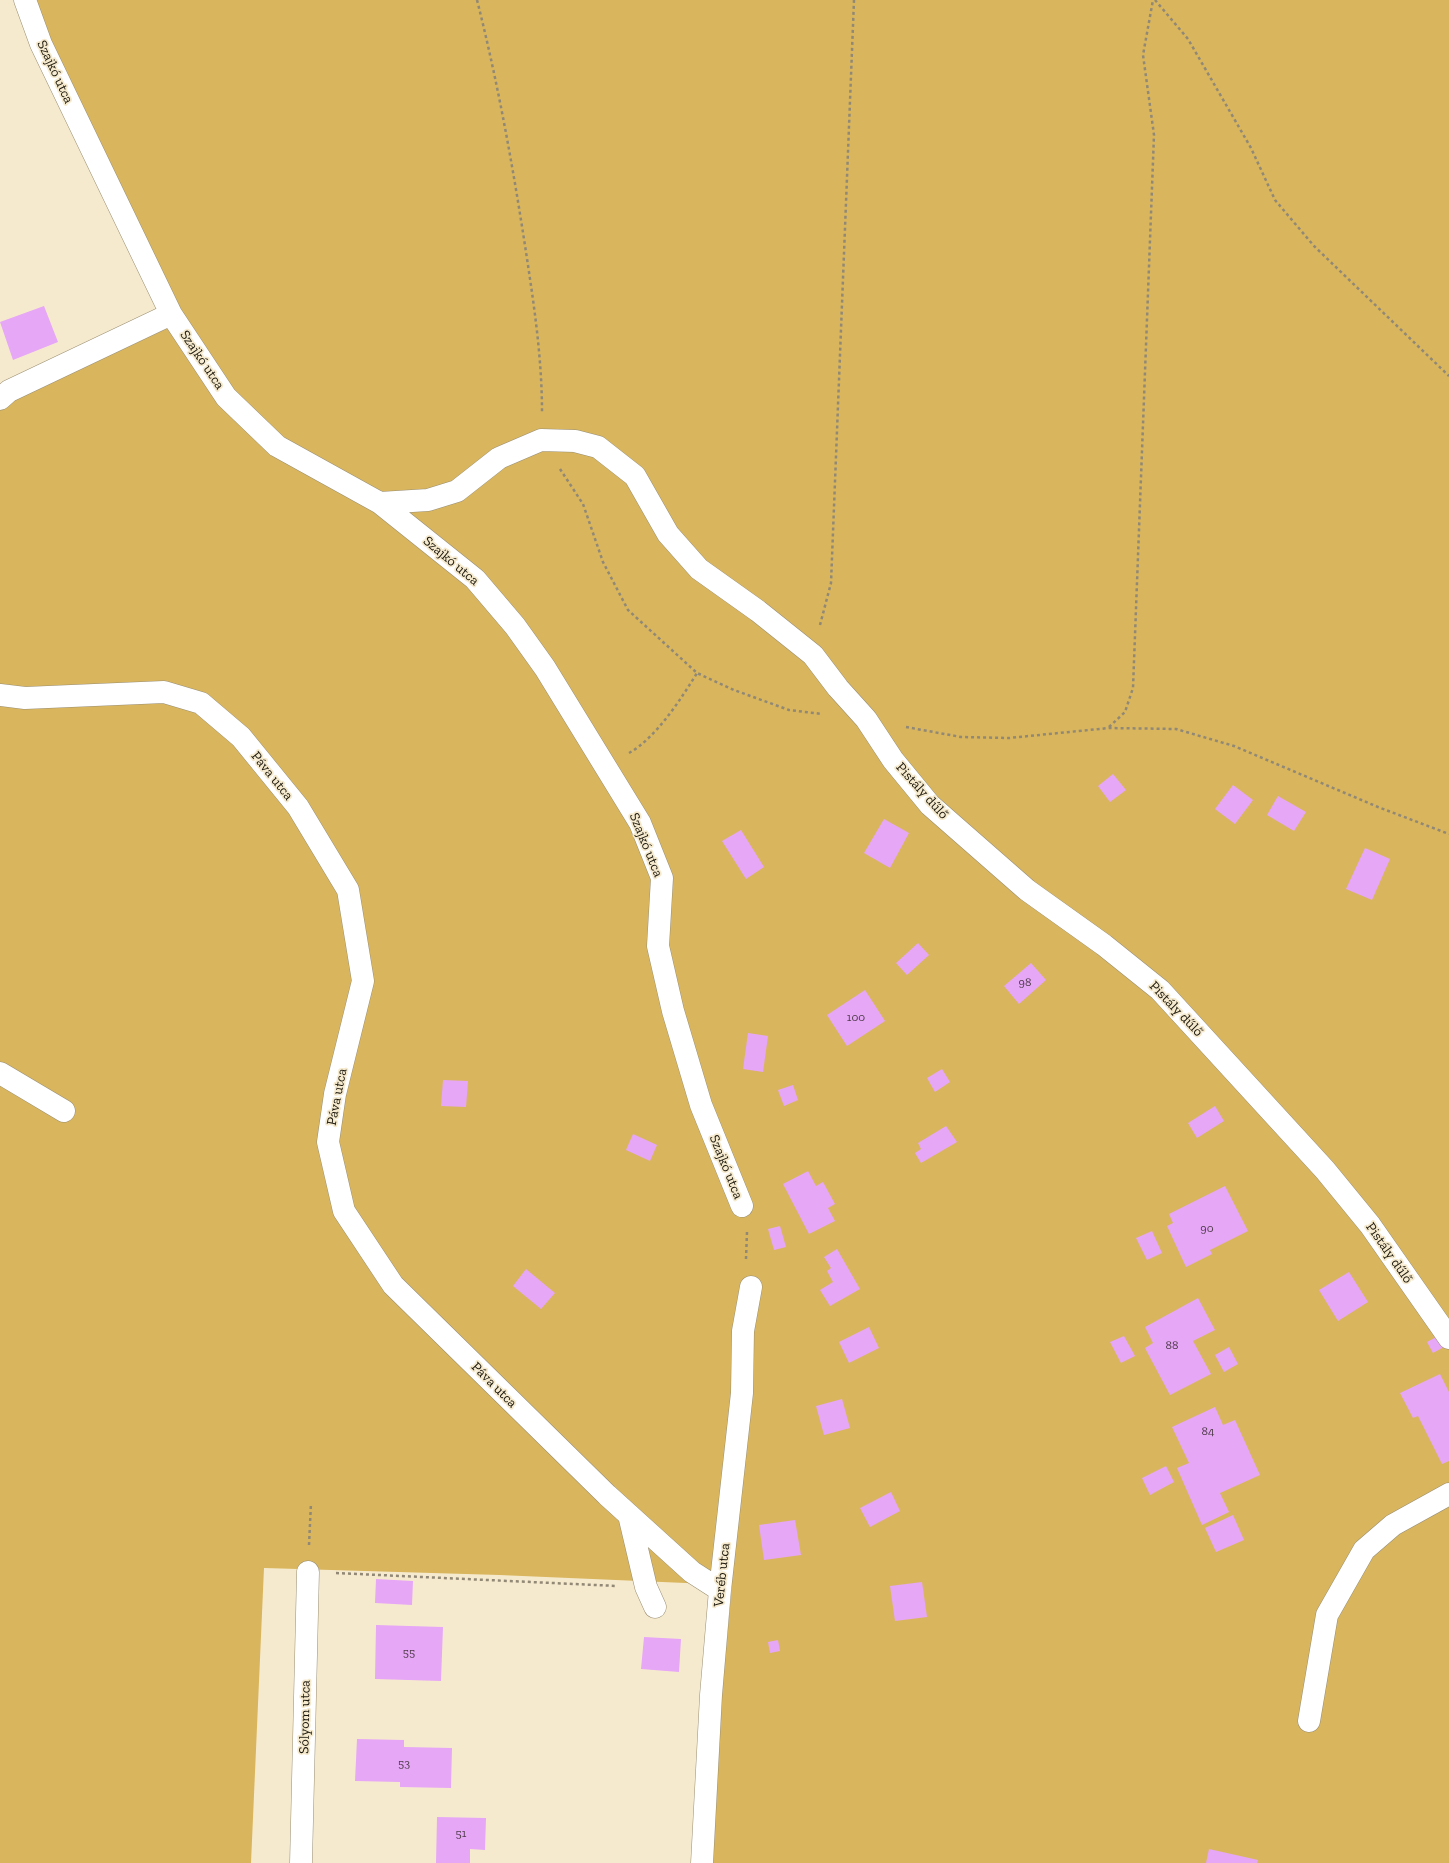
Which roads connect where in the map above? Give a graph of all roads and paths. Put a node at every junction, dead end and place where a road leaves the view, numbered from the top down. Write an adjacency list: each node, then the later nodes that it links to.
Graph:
1 (25, 0): 5 (street, Szajkó utca)
2 (477, 0): 8 (path)
3 (854, 0): 10 (path)
4 (1154, 0): 6 (path); 14 (path)
5 (171, 314): 7 (street); 9 (street, Szajkó utca)
6 (1449, 376)
7 (0, 399)
8 (541, 440): 9 (street); 10 (street, Pistály dűlő); 11 (path)
9 (380, 503): 15 (street, Szajkó utca)
10 (813, 655): 13 (street, Pistály dűlő)
11 (697, 673): 13 (path); 15 (path)
12 (0, 695): 24 (street, Páva utca)
13 (866, 719): 14 (path); 21 (street, Pistály dűlő)
14 (1109, 728): 16 (path)
15 (605, 766): 19 (street, Szajkó utca)
16 (1449, 834)
17 (0, 1073): 18 (street)
18 (64, 1111)
19 (742, 1206): 20 (path)
20 (751, 1287): 27 (street, Veréb utca)
21 (1449, 1338)
22 (1449, 1494): 29 (street)
23 (310, 1503): 25 (path)
24 (629, 1515): 26 (street); 27 (street, Páva utca)
25 (308, 1572): 26 (path); 30 (street, Sólyom utca)
26 (646, 1587): 28 (street)
27 (720, 1590): 31 (street, Veréb utca)
28 (655, 1607)
29 (1309, 1720)
30 (301, 1863)
31 (702, 1863)

